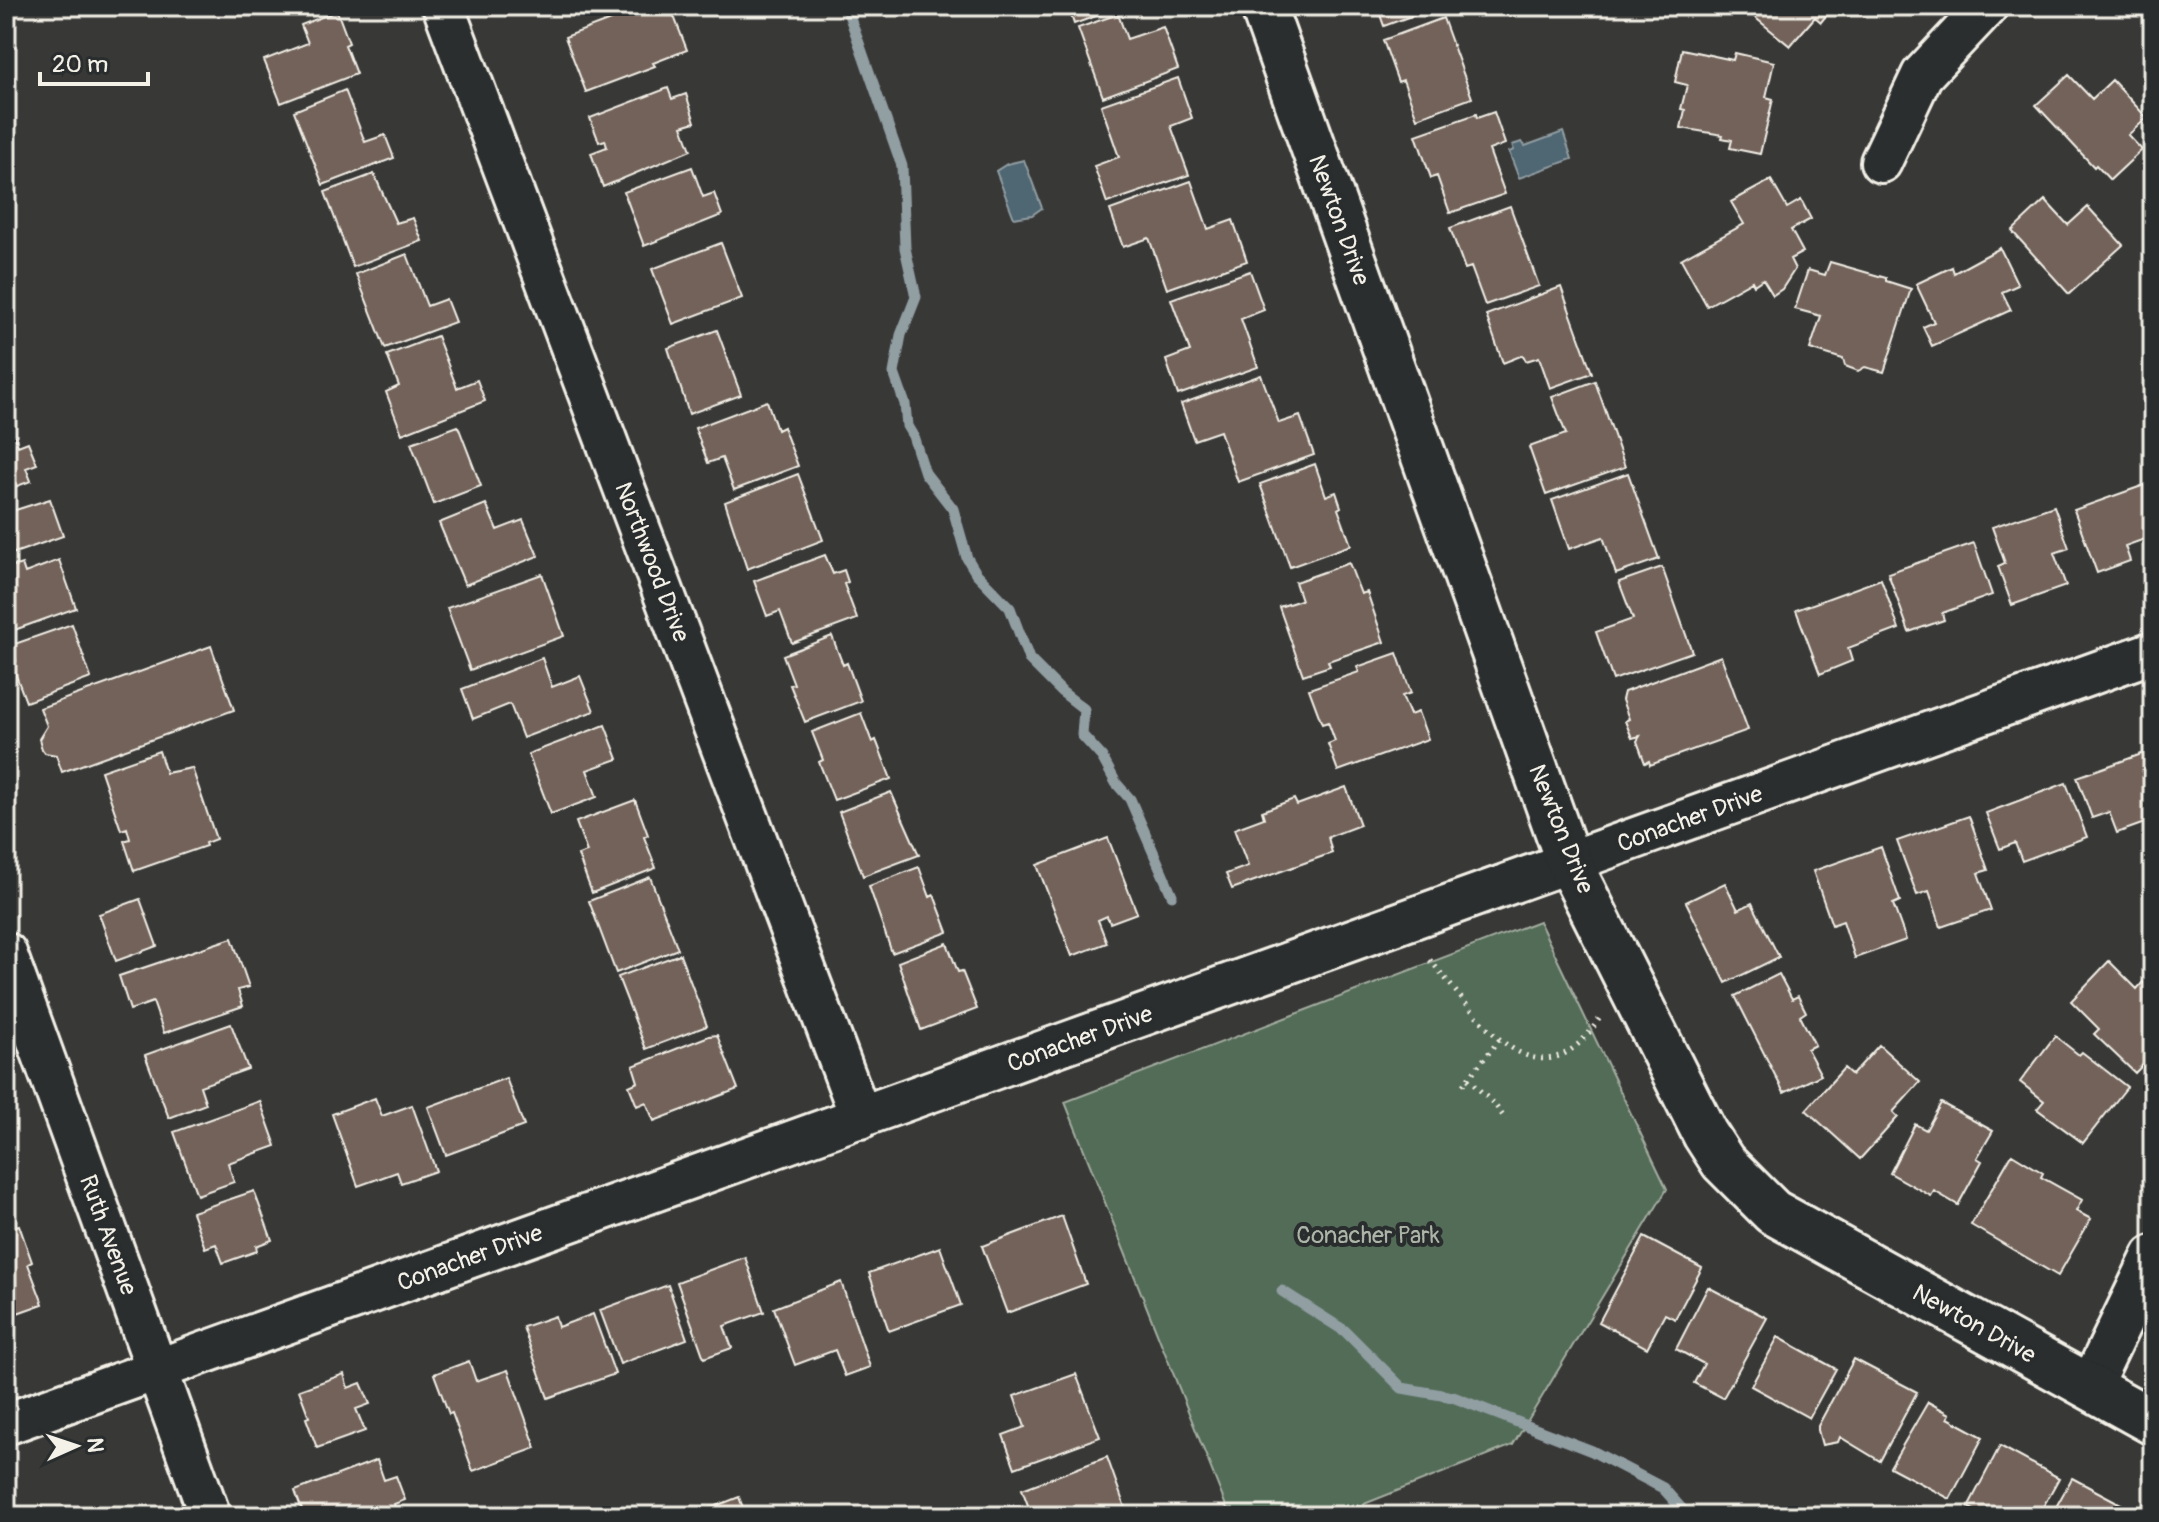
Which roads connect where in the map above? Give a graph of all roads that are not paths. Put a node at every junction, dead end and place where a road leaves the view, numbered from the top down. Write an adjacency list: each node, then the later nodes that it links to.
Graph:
1 (443, 6): 8 (street, Northwood Drive)
2 (1263, 6): 6 (street, Newton Drive)
3 (1987, 6): 4 (street)
4 (1881, 162)
5 (2153, 652): 6 (street, Conacher Drive)
6 (1569, 863): 8 (street, Conacher Drive); 11 (street, Newton Drive)
7 (6, 953): 10 (street, Ruth Avenue)
8 (861, 1118): 10 (street, Conacher Drive)
9 (2153, 1256): 11 (street)
10 (157, 1369): 13 (street, Conacher Drive); 14 (street, Ruth Avenue)
11 (2090, 1387): 12 (street, Newton Drive)
12 (2153, 1422)
13 (6, 1424)
14 (210, 1516)

